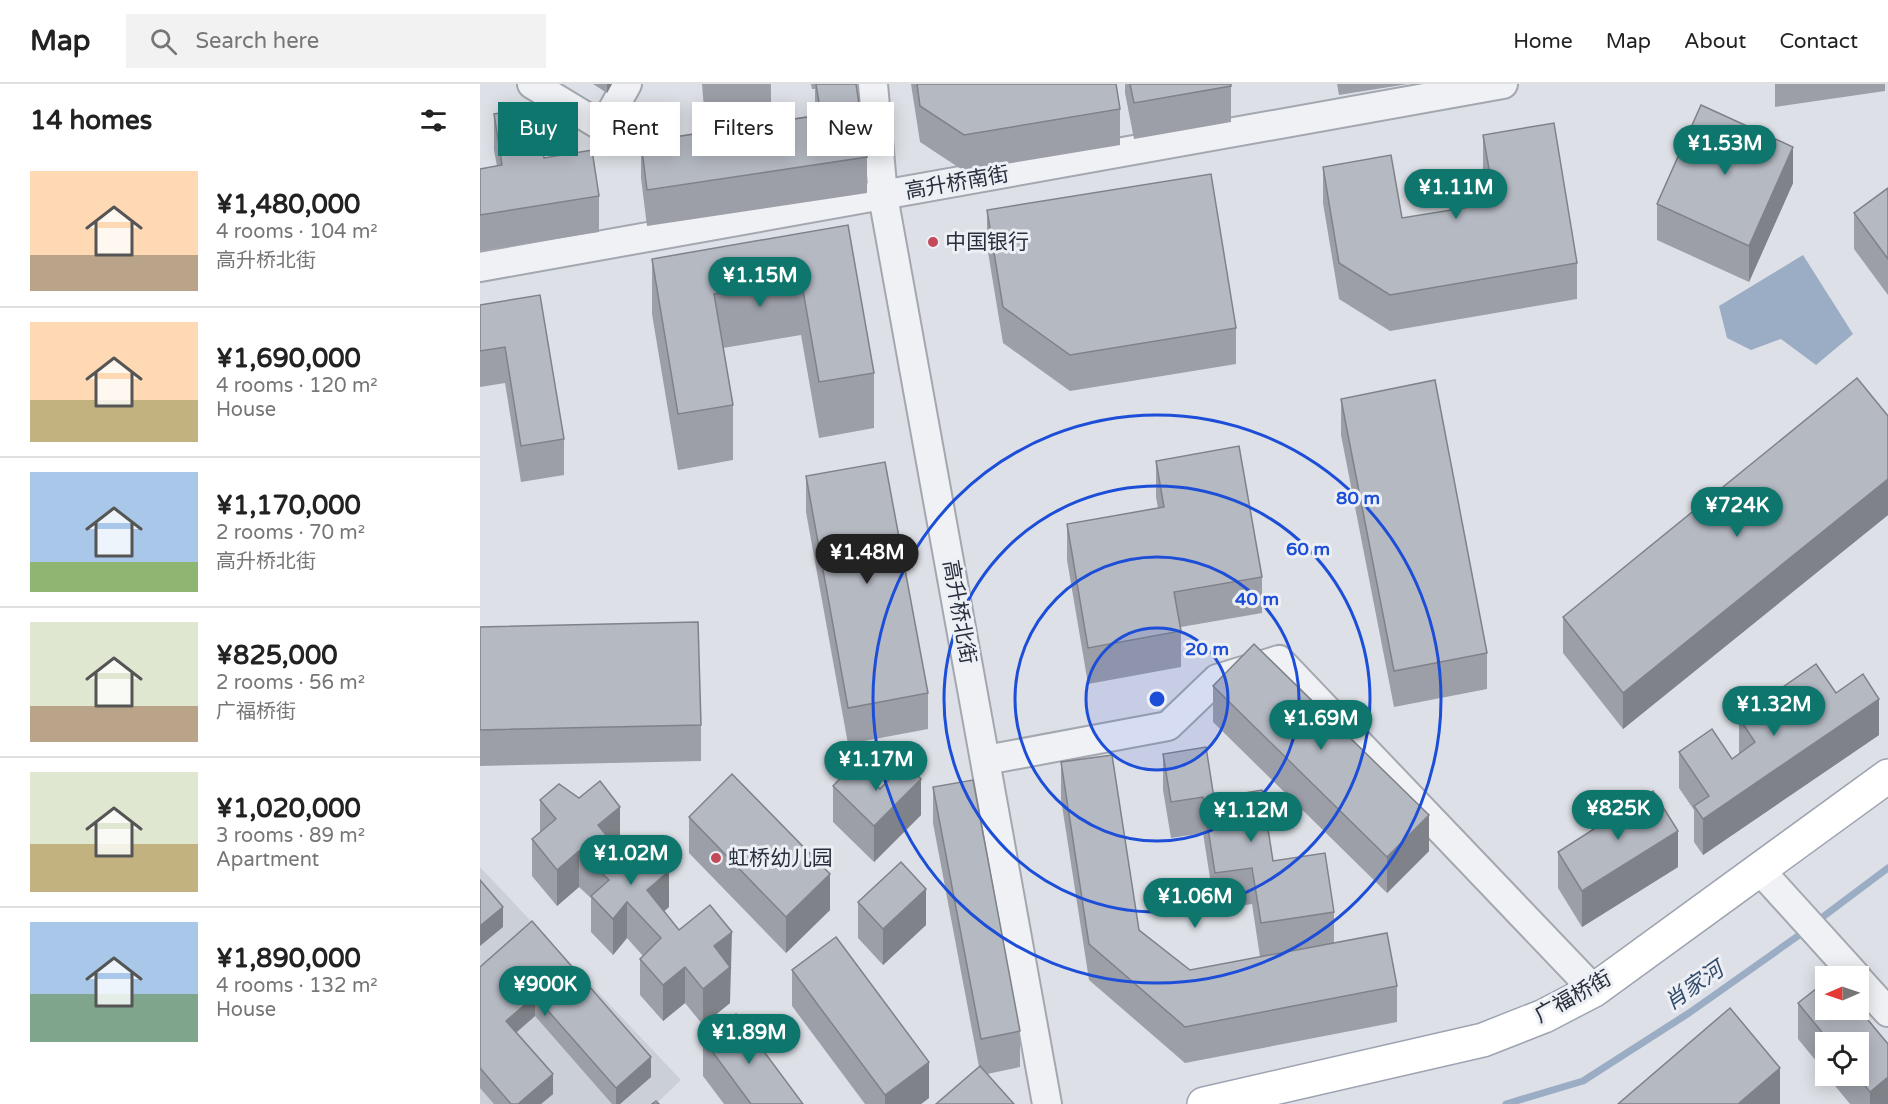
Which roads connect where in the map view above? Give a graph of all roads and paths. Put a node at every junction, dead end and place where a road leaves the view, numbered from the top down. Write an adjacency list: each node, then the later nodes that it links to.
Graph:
1 (532, 84): 2 (street)
2 (627, 84)
3 (873, 84): 5 (street, 高升桥北街)
4 (1503, 84): 5 (street, 高升桥南街)
5 (883, 196): 6 (street, 高升桥南街); 7 (street, 高升桥北街)
6 (480, 267)
7 (986, 760): 11 (street); 14 (street, 高升桥北街)
8 (1888, 776): 9 (main road, 广福桥街)
9 (1759, 869): 10 (street); 11 (main road, 广福桥街)
10 (1846, 966)
11 (1594, 990): 15 (main road, 广福桥街)
12 (1869, 991): 13 (street)
13 (1888, 1012)
14 (1047, 1104)
15 (1204, 1104)

